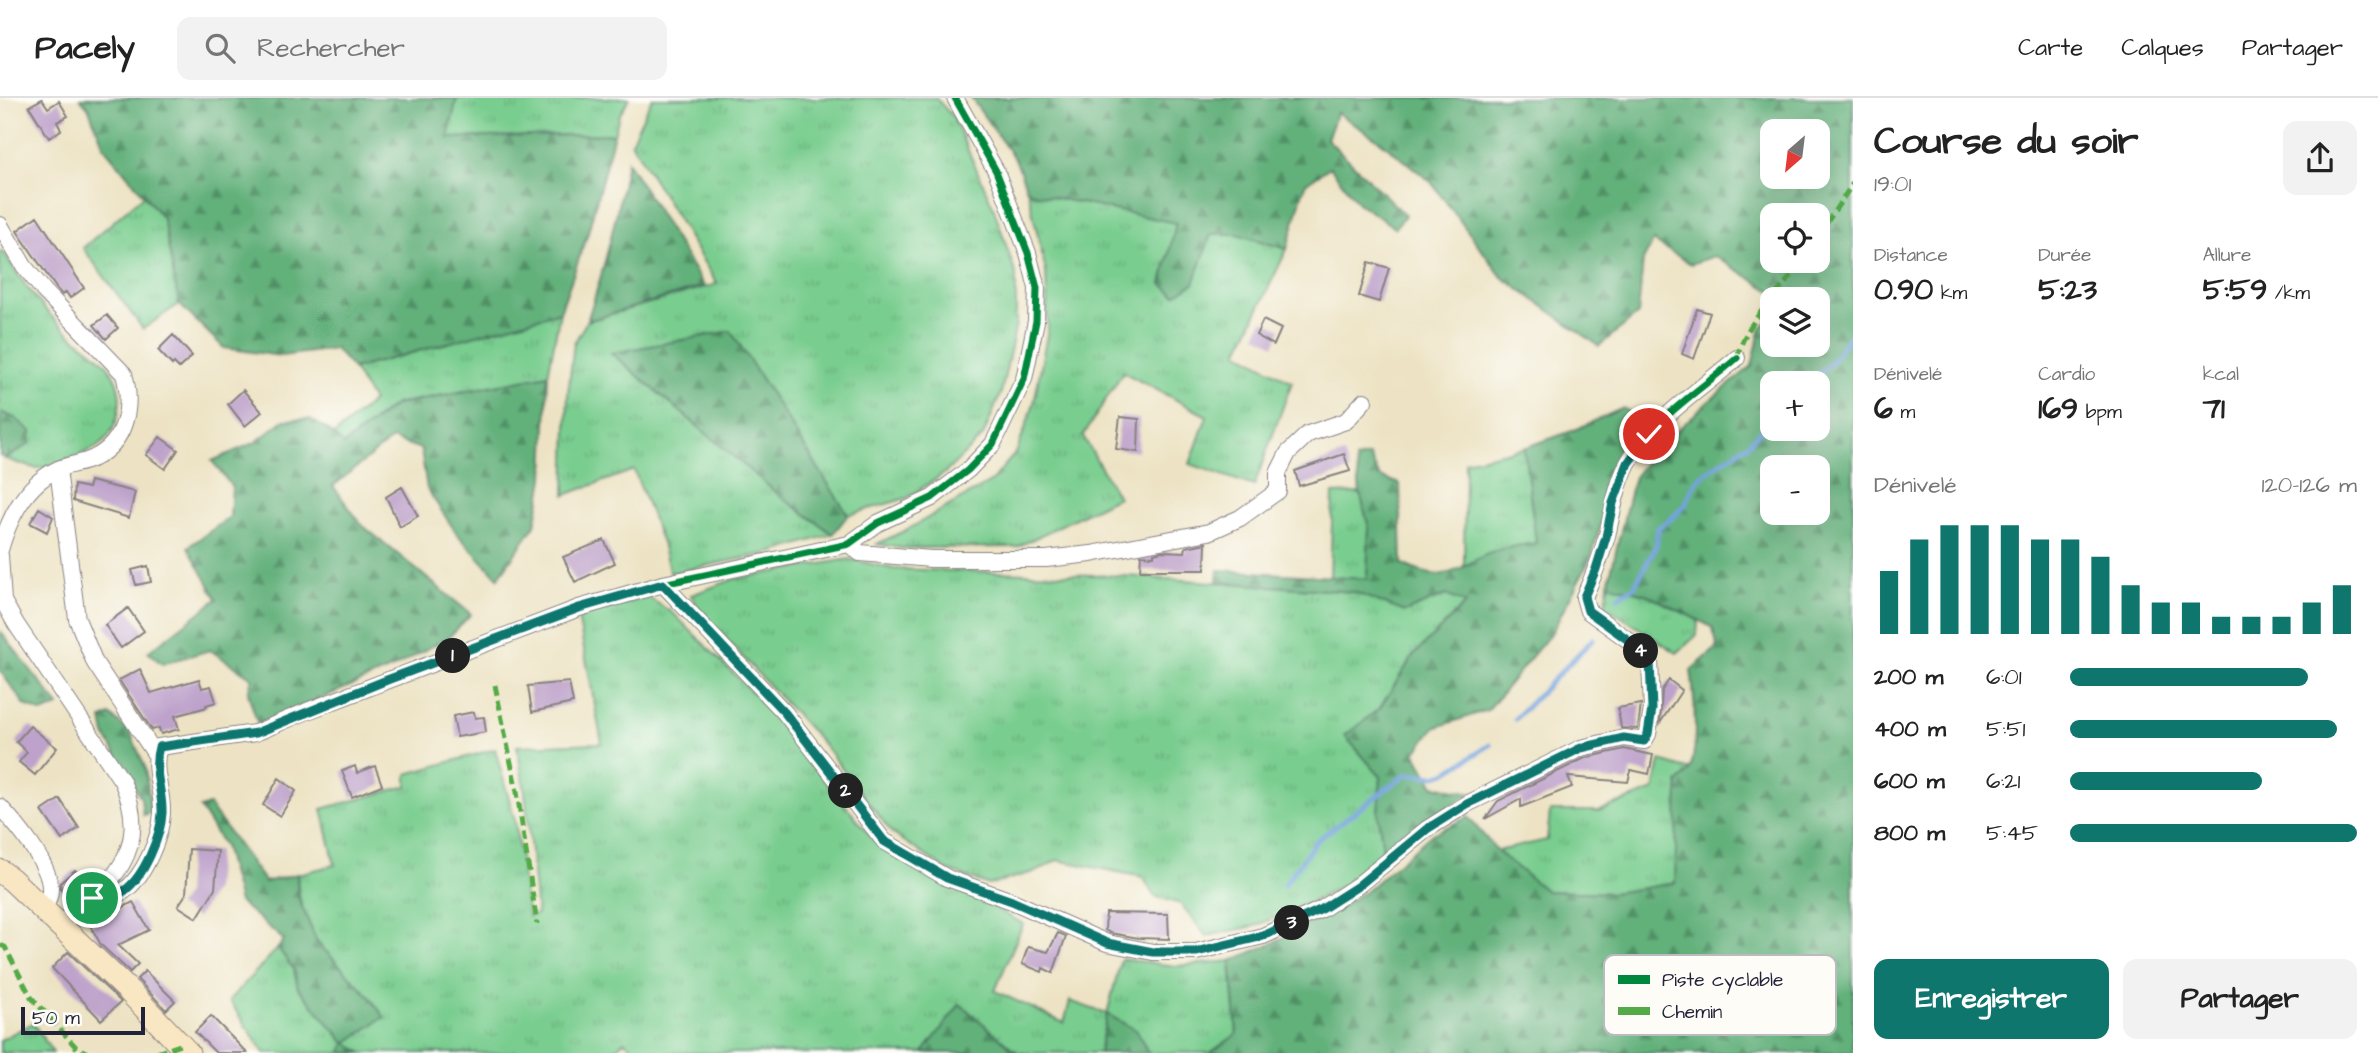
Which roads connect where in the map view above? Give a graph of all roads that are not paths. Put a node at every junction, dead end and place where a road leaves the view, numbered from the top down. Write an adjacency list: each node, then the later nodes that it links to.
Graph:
1 (955, 98): 6 (street)
2 (0, 225): 5 (street)
3 (1737, 358): 8 (street)
4 (1364, 401): 6 (street)
5 (58, 469): 7 (street); 9 (street)
6 (849, 544): 8 (street)
7 (0, 553): 12 (street)
8 (663, 584): 9 (street)
9 (156, 755): 12 (street)
10 (0, 807): 13 (street)
11 (4, 877): 13 (street)
12 (92, 898): 13 (street)
13 (52, 918): 14 (street)
14 (188, 1053)

